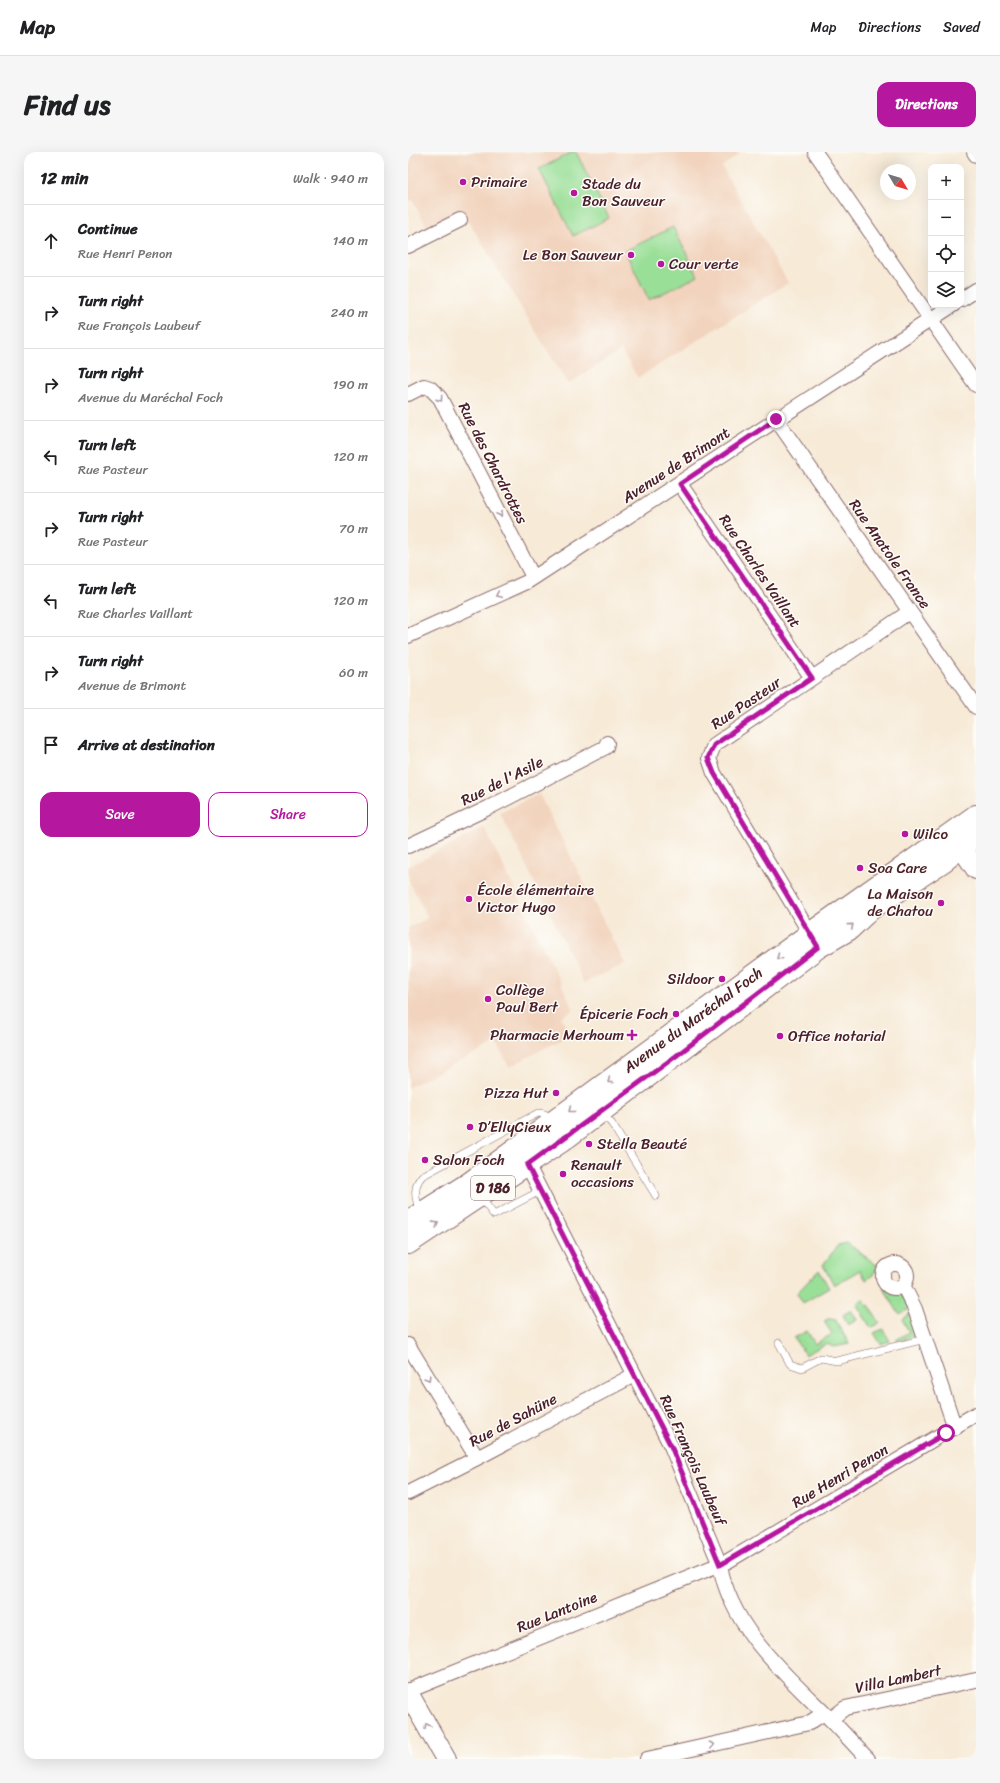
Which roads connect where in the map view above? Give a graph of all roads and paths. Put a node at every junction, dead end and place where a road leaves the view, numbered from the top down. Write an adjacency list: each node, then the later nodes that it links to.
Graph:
1 (815, 152): 9 (street)
2 (974, 152): 3 (street)
3 (976, 155)
4 (460, 220): 5 (street)
5 (408, 246)
6 (976, 290): 7 (street)
7 (964, 298)
8 (948, 308): 9 (street, Avenue de Brimont)
9 (930, 319): 10 (street); 12 (street, Avenue de Brimont)
10 (976, 385)
11 (408, 394): 14 (street, Rue des Chardrottes, one-way to 14)
12 (776, 419): 13 (street, Avenue de Brimont); 15 (street, Rue Anatole France)
13 (680, 484): 14 (street, Avenue de Brimont); 17 (street, Rue Charles Vaillant)
14 (533, 577): 16 (street, Avenue de Brimont, one-way to 16)
15 (910, 612): 17 (street, Rue Pasteur); 18 (street, Rue Anatole France)
16 (408, 636)
17 (812, 678): 25 (street, Rue Pasteur)
18 (976, 708)
19 (607, 743): 23 (street, Rue de l'Asile)
20 (976, 816): 22 (main road, Avenue du Maréchal Foch / D 186)
21 (976, 822): 22 (main road, D 186)
22 (963, 838): 24 (street); 25 (main road, Avenue du Maréchal Foch / D 186)
23 (408, 846)
24 (976, 870)
25 (814, 940): 26 (main road, Avenue du Maréchal Foch / D 186)
26 (594, 1104): 27 (main road, Avenue du Maréchal Foch / D 186, one-way to 27); 28 (main road, Avenue du Maréchal Foch / D 186); 31 (lane)
27 (554, 1124): 28 (main road, Avenue du Maréchal Foch / D 186); 32 (lane)
28 (522, 1157): 29 (main road, Avenue du Maréchal Foch / D 186); 30 (street, Rue François Laubeuf)
29 (475, 1190): 30 (lane); 32 (main road, Avenue du Maréchal Foch / D 186); 33 (main road, Avenue du Maréchal Foch / D 186, one-way to 29)
30 (540, 1191): 38 (street, Rue François Laubeuf)
31 (656, 1196)
32 (415, 1217)
33 (408, 1243)
34 (903, 1284): 35 (street)
35 (924, 1339): 36 (lane); 40 (street)
36 (779, 1343)
37 (408, 1344): 41 (street, one-way to 41)
38 (634, 1375): 41 (street, Rue de Sahüne); 43 (street, Rue François Laubeuf)
39 (976, 1414): 40 (street, Rue Henri Penon)
40 (955, 1428): 43 (street, Rue Henri Penon)
41 (476, 1458): 42 (street, Rue de Sahüne)
42 (408, 1493)
43 (720, 1565): 45 (street, Rue Lantoine); 46 (street, Rue François Laubeuf)
44 (976, 1680): 46 (street, Villa Lambert)
45 (408, 1692): 47 (street, one-way to 45)
46 (827, 1716): 48 (street, Villa Lambert, one-way to 46); 49 (street, Rue François Laubeuf)
47 (446, 1759)
48 (647, 1759)
49 (868, 1759)

